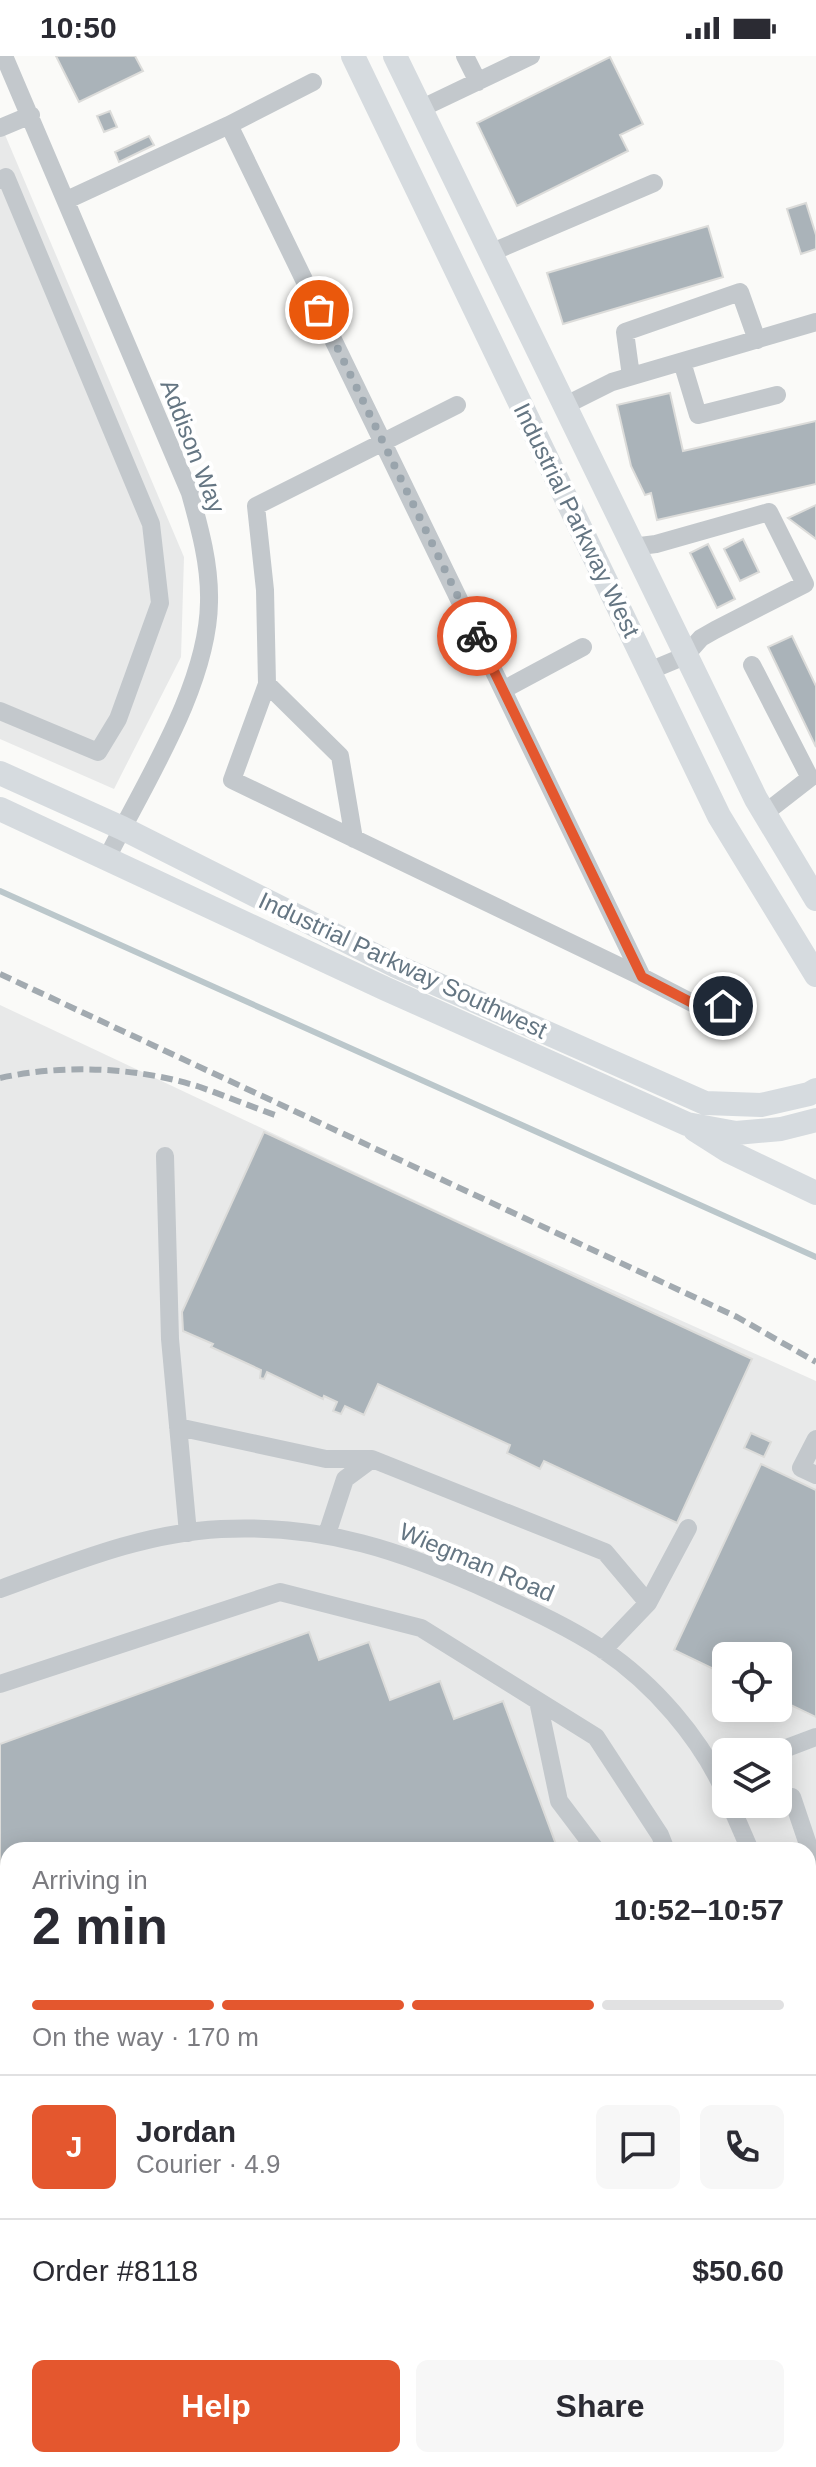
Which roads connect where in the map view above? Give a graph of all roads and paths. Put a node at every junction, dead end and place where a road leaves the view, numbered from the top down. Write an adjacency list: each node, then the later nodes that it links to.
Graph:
1 (4, 56): 9 (street, Addison Way)
2 (353, 56): 28 (main road, Industrial Parkway West)
3 (395, 56): 8 (main road, Industrial Parkway West)
4 (465, 56): 7 (street)
5 (531, 56): 7 (street)
6 (313, 82): 10 (street)
7 (478, 82): 8 (street)
8 (420, 109): 15 (main road, Industrial Parkway West)
9 (31, 115): 11 (street); 14 (street, Addison Way)
10 (229, 125): 14 (street); 23 (street)
11 (0, 128)
12 (0, 180): 31 (street)
13 (654, 183): 15 (street)
14 (67, 200): 35 (street, Addison Way)
15 (490, 253): 22 (main road, Industrial Parkway West)
16 (816, 322): 17 (street)
17 (757, 340): 18 (street); 19 (street)
18 (682, 362): 19 (street); 20 (street)
19 (631, 376): 22 (street)
20 (777, 395)
21 (457, 405): 23 (street)
22 (564, 406): 24 (main road, Industrial Parkway West)
23 (383, 443): 29 (street); 30 (street)
24 (632, 547): 26 (main road, Industrial Parkway West); 26 (street)
25 (583, 647): 30 (street)
26 (685, 656): 28 (street); 34 (main road, Industrial Parkway West)
27 (752, 665): 34 (street)
28 (649, 671): 39 (main road, Industrial Parkway West)
29 (267, 684): 36 (street); 36 (street)
30 (503, 690): 40 (street)
31 (0, 711)
32 (0, 773): 35 (main road, Industrial Parkway Southwest)
33 (0, 809): 37 (main road, Industrial Parkway Southwest)
34 (765, 813): 38 (main road, Industrial Parkway West)
35 (122, 828): 37 (street, Addison Way); 42 (main road, Industrial Parkway Southwest)
36 (354, 839): 40 (street)
37 (107, 858): 44 (main road, Industrial Parkway Southwest)
38 (816, 899)
39 (816, 975)
40 (642, 977): 41 (street)
41 (745, 1005)
42 (816, 1090)
43 (816, 1120): 44 (main road, Industrial Parkway Southwest)
44 (687, 1124): 46 (main road)
45 (165, 1156): 47 (street)
46 (816, 1193)
47 (178, 1427): 49 (street); 52 (street)
48 (816, 1439): 50 (street)
49 (372, 1459): 53 (street); 55 (street)
50 (816, 1475)
51 (688, 1528): 55 (street)
52 (188, 1533): 53 (street, Wiegman Road); 54 (street, Wiegman Road)
53 (327, 1534): 56 (street, Wiegman Road)
54 (0, 1589)
55 (648, 1603): 56 (street)
56 (603, 1650): 61 (street, Wiegman Road)
57 (0, 1684): 58 (street)
58 (538, 1701): 64 (street); 65 (street)
59 (816, 1737): 60 (street)
60 (792, 1746)
61 (712, 1762)
62 (792, 1797): 67 (street)
63 (736, 1818): 66 (street)
64 (590, 1842)
65 (663, 1842)
66 (747, 1842)
67 (807, 1842)

